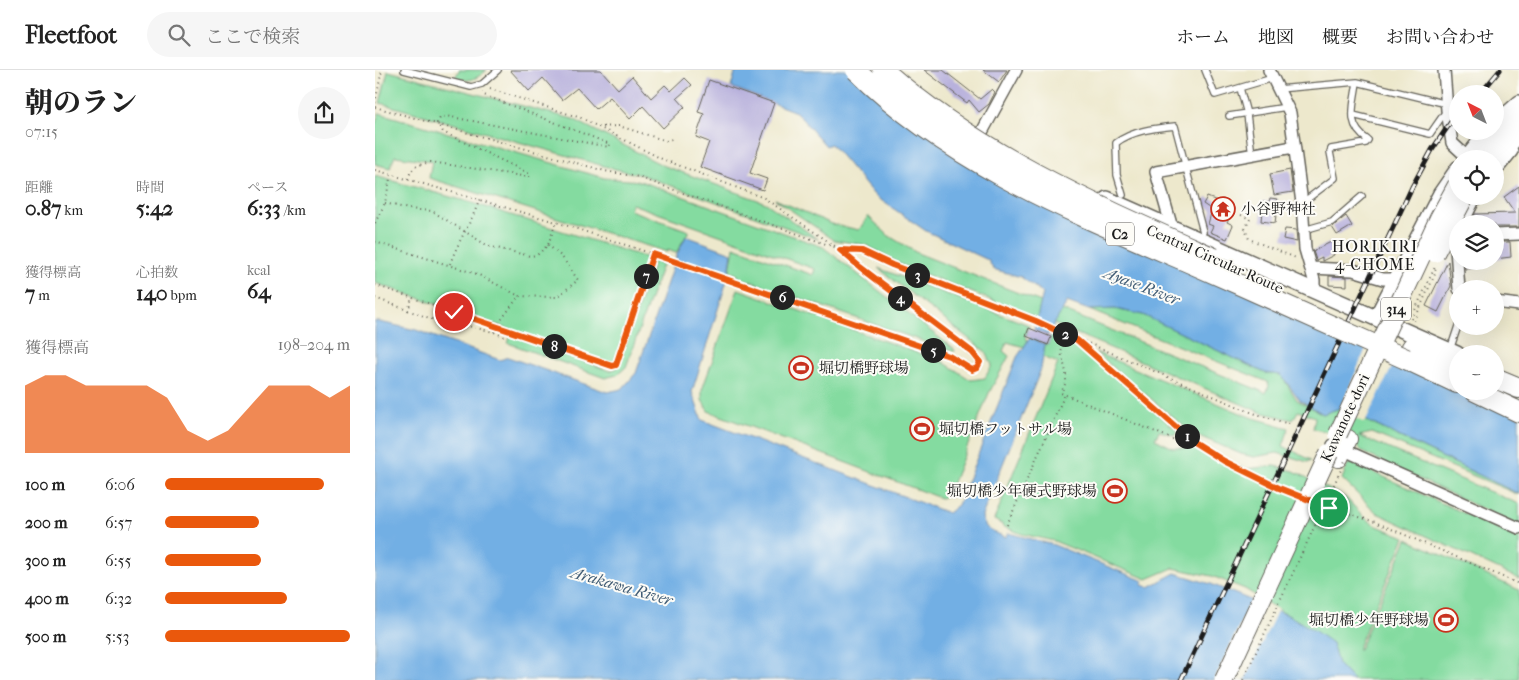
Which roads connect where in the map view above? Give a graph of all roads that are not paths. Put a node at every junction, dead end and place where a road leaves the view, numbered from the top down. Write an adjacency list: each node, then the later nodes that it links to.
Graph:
1 (404, 70): 2 (lane)
2 (498, 70)
3 (856, 70): 45 (highway, Central Circular Route / C2, bridge)
4 (876, 70): 45 (highway, bridge)
5 (883, 70): 52 (highway, Central Circular Route / C2, bridge)
6 (897, 70): 22 (main road)
7 (1016, 70): 22 (street)
8 (1205, 70): 12 (lane)
9 (1444, 70): 16 (street)
10 (1271, 74): 12 (lane); 13 (street)
11 (1357, 82): 13 (lane); 16 (lane); 19 (lane)
12 (1240, 88): 17 (lane)
13 (1278, 89): 15 (street)
14 (1519, 101): 18 (street)
15 (1287, 107): 17 (lane); 25 (street)
16 (1447, 107): 19 (lane); 26 (street)
17 (1247, 114): 21 (lane); 29 (lane)
18 (1504, 114)
19 (1353, 115): 36 (lane)
20 (1519, 115): 27 (main road)
21 (1229, 116)
22 (982, 132): 39 (main road)
23 (1519, 132): 28 (main road)
24 (1519, 144): 30 (street)
25 (1293, 147): 29 (street); 36 (street)
26 (1460, 150)
27 (1478, 150)
28 (1502, 150)
29 (1252, 155): 31 (street)
30 (1504, 162)
31 (1186, 166): 33 (lane); 39 (street); 42 (lane)
32 (1449, 180): 38 (street)
33 (1123, 195)
34 (1362, 196): 40 (lane)
35 (1449, 200): 66 (main road, Kawanote-dori / 314, bridge)
36 (1302, 203): 40 (street)
37 (1460, 205): 66 (main road, Kawanote-dori / 314, bridge)
38 (1426, 218): 41 (street); 47 (street)
39 (1172, 228): 48 (main road)
40 (1304, 230): 46 (street)
41 (1449, 230)
42 (1203, 232)
43 (1519, 234): 44 (street)
44 (1504, 235)
45 (1188, 262): 52 (highway, Central Circular Route / C2, bridge)
46 (1310, 266): 47 (street); 48 (street)
47 (1394, 278): 51 (street)
48 (1314, 291): 51 (main road)
49 (1504, 303): 50 (street)
50 (1519, 304)
51 (1374, 318): 53 (main road)
52 (1409, 353): 54 (highway); 56 (highway, Central Circular Route / C2)
53 (1449, 356)
54 (1449, 358)
55 (1504, 374): 57 (main road)
56 (1449, 377)
57 (1519, 381)
58 (1504, 382): 59 (highway)
59 (1519, 388)
60 (1504, 390): 61 (highway)
61 (1519, 397)
62 (1504, 399): 64 (highway)
63 (1494, 400): 65 (highway)
64 (1519, 405)
65 (1519, 412)
66 (1339, 448): 67 (street); 68 (main road, Kawanote-dori / 314, bridge); 69 (main road, Kawanote-dori / 314)
67 (1519, 528)
68 (1224, 680)
69 (1236, 680)

